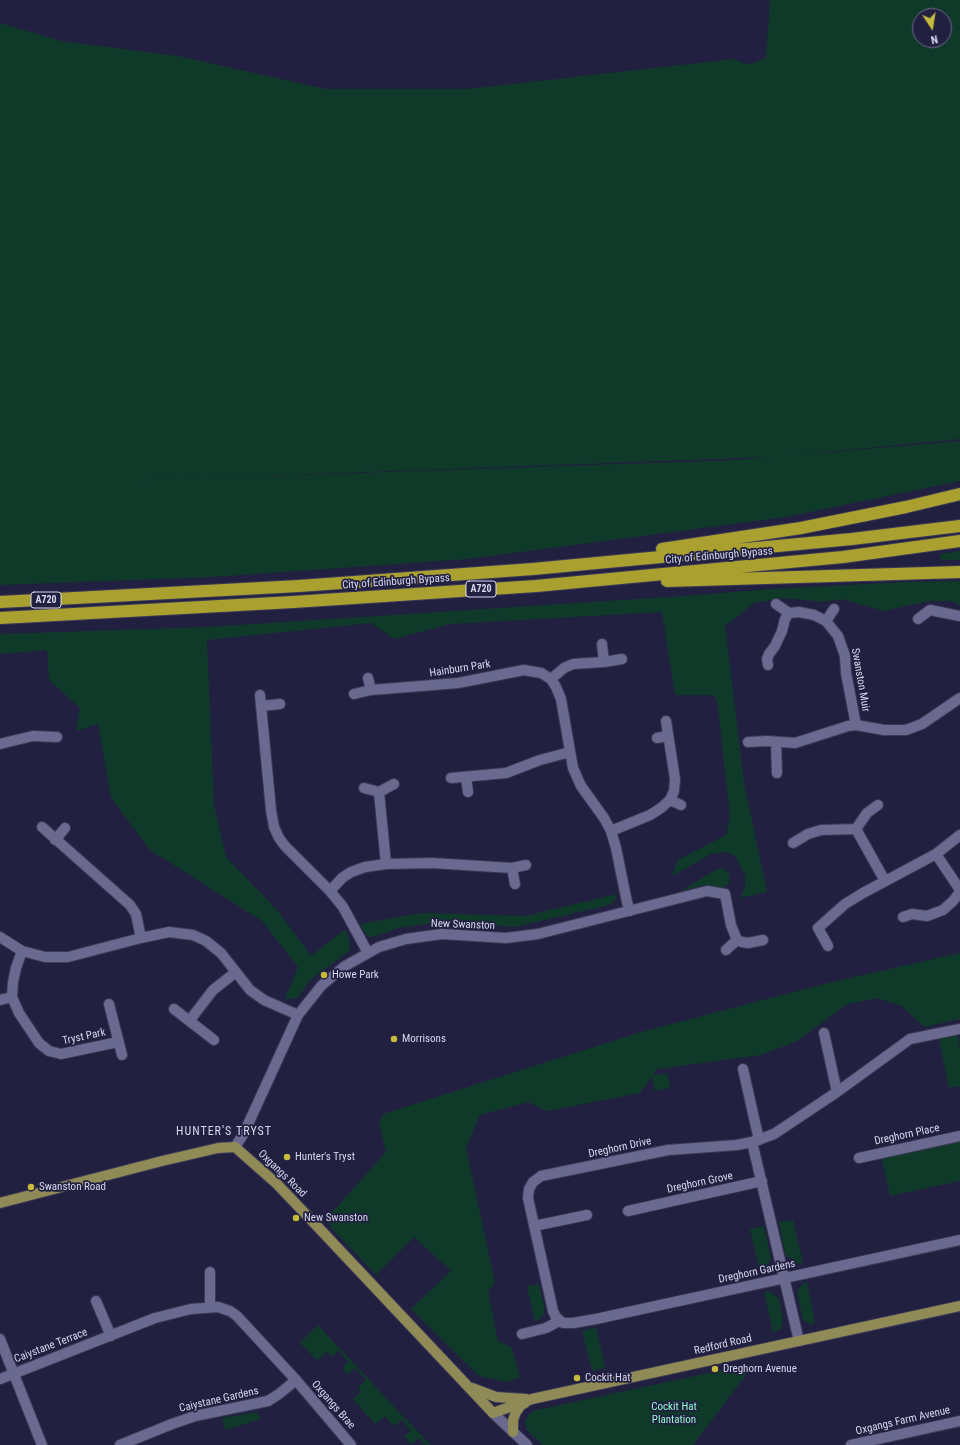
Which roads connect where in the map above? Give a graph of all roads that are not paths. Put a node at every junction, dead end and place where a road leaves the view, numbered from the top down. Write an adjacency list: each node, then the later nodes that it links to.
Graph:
1 (960, 494): 4 (highway)
2 (960, 526): 4 (highway, City of Edinburgh Bypass / A720)
3 (960, 541): 6 (highway, City of Edinburgh Bypass / A720)
4 (533, 569): 7 (highway, City of Edinburgh Bypass / A720)
5 (960, 572): 6 (highway)
6 (536, 586): 12 (highway, City of Edinburgh Bypass / A720)
7 (0, 602)
8 (776, 604): 10 (street)
9 (834, 608): 14 (street)
10 (789, 613): 14 (street); 18 (street)
11 (960, 616): 13 (street)
12 (0, 618)
13 (918, 619)
14 (826, 621): 28 (street, Swanston Muir)
15 (602, 644): 17 (street)
16 (622, 659): 17 (street)
17 (604, 662): 20 (street)
18 (768, 665)
19 (368, 678): 21 (street)
20 (550, 679): 21 (street, Hainburn Park); 35 (street)
21 (372, 690): 22 (street, Hainburn Park)
22 (354, 694)
23 (260, 695): 26 (street)
24 (960, 698): 28 (street, Swanston Muir)
25 (280, 704): 26 (street)
26 (261, 706): 59 (street)
27 (666, 721): 29 (street)
28 (856, 725): 33 (street, Swanston Muir)
29 (668, 736): 31 (street); 43 (street)
30 (57, 737): 34 (street)
31 (657, 738)
32 (748, 742): 33 (street, Swanston Muir)
33 (776, 742): 36 (street)
34 (0, 744)
35 (570, 752): 37 (street); 49 (street)
36 (777, 773)
37 (466, 777): 38 (street); 42 (street)
38 (451, 778)
39 (394, 784): 41 (street)
40 (364, 788): 41 (street)
41 (379, 792): 54 (street)
42 (468, 792)
43 (670, 800): 44 (street); 49 (street)
44 (682, 805)
45 (878, 805): 48 (street)
46 (42, 827): 51 (street)
47 (65, 828): 51 (street)
48 (856, 829): 52 (street); 57 (street)
49 (611, 831): 61 (street)
50 (960, 835): 53 (street)
51 (55, 840): 64 (street)
52 (793, 843)
53 (936, 854): 57 (street); 60 (street)
54 (386, 864): 56 (street); 59 (street)
55 (526, 865): 56 (street)
56 (512, 868): 58 (street)
57 (886, 881): 67 (street)
58 (515, 884)
59 (330, 890): 70 (street)
60 (960, 891): 62 (street)
61 (630, 911): 65 (street, New Swanston); 70 (street, New Swanston)
62 (903, 917)
63 (0, 937): 69 (street)
64 (141, 938): 69 (street); 71 (street)
65 (737, 940): 66 (street); 68 (street)
66 (763, 940)
67 (828, 946)
68 (726, 950)
69 (22, 951): 72 (street)
70 (368, 953): 76 (street, New Swanston)
71 (236, 972): 76 (street); 77 (street)
72 (12, 997): 73 (street); 81 (street, Tryst Park)
73 (0, 1000)
74 (109, 1004): 81 (street, Tryst Park)
75 (174, 1008): 77 (street)
76 (298, 1015): 87 (street, New Swanston)
77 (190, 1020): 80 (street)
78 (960, 1029): 84 (street, Dreghorn Drive)
79 (824, 1034): 84 (street)
80 (214, 1040)
81 (118, 1042): 82 (street, Tryst Park)
82 (122, 1055)
83 (743, 1069): 86 (street)
84 (837, 1092): 86 (street, Dreghorn Drive)
85 (960, 1136): 88 (street, Dreghorn Place)
86 (756, 1141): 89 (street); 93 (street, Dreghorn Drive)
87 (235, 1147): 90 (main road); 108 (main road, Oxgangs Road)
88 (858, 1158)
89 (762, 1181): 91 (street, Dreghorn Grove); 96 (street)
90 (0, 1202)
91 (628, 1211)
92 (587, 1215): 93 (street)
93 (534, 1226): 100 (street, Dreghorn Drive)
94 (960, 1240): 96 (street, Dreghorn Gardens)
95 (210, 1272): 99 (street)
96 (784, 1279): 100 (street, Dreghorn Gardens); 104 (street)
97 (96, 1301): 102 (street)
98 (960, 1306): 104 (main road, Redford Road)
99 (210, 1307): 102 (street, Caiystane Terrace); 107 (street, Caiystane Terrace)
100 (559, 1321): 101 (street)
101 (522, 1334)
102 (111, 1336): 105 (street, Caiystane Terrace)
103 (0, 1339): 105 (street)
104 (799, 1341): 109 (main road, Redford Road)
105 (14, 1374): 106 (street, Caiystane Terrace); 114 (street)
106 (0, 1379)
107 (296, 1380): 113 (street, Caiystane Gardens); 115 (street, Oxgangs Brae)
108 (467, 1386): 109 (main road); 110 (main road, Oxgangs Road)
109 (532, 1399): 110 (main road, Redford Road); 112 (main road)
110 (493, 1413): 112 (street)
111 (960, 1421): 117 (street, Oxgangs Farm Avenue)
112 (513, 1432): 116 (street)
113 (125, 1444)
114 (42, 1445)
115 (351, 1445)
116 (527, 1445)
117 (851, 1445)

